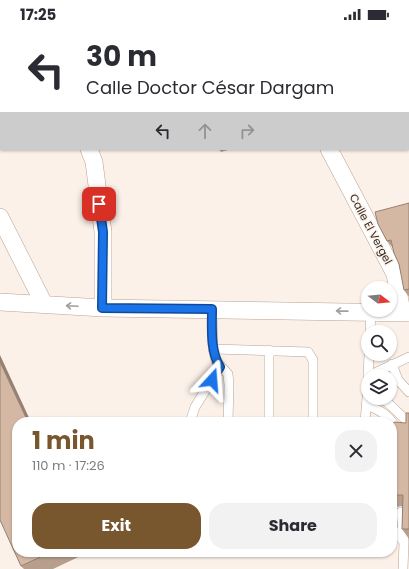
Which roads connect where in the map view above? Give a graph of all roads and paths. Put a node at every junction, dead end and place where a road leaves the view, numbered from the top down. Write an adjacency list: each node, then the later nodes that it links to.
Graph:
1 (89, 150): 6 (street)
2 (330, 150): 9 (street, Calle El Vergel)
3 (0, 217): 5 (street)
4 (0, 302): 5 (street)
5 (44, 304): 6 (street, one-way to 5)
6 (102, 308): 7 (street)
7 (212, 309): 8 (street, one-way to 7); 10 (lane)
8 (361, 312)
9 (405, 312)
10 (213, 349): 11 (lane); 14 (lane)
11 (269, 350): 22 (lane); 23 (lane)
12 (409, 357): 13 (lane)
13 (392, 364): 15 (lane); 16 (lane)
14 (220, 367): 20 (lane); 21 (lane)
15 (382, 369)
16 (409, 392)
17 (367, 405): 24 (lane)
18 (369, 405): 25 (lane)
19 (390, 405): 26 (lane)
20 (192, 417)
21 (228, 417)
22 (269, 417)
23 (313, 417)
24 (366, 417)
25 (389, 417)
26 (409, 423)
27 (397, 430): 28 (lane)
28 (400, 438)
29 (401, 512): 31 (lane)
30 (397, 534): 31 (lane)
31 (406, 546): 32 (lane)
32 (403, 569)

